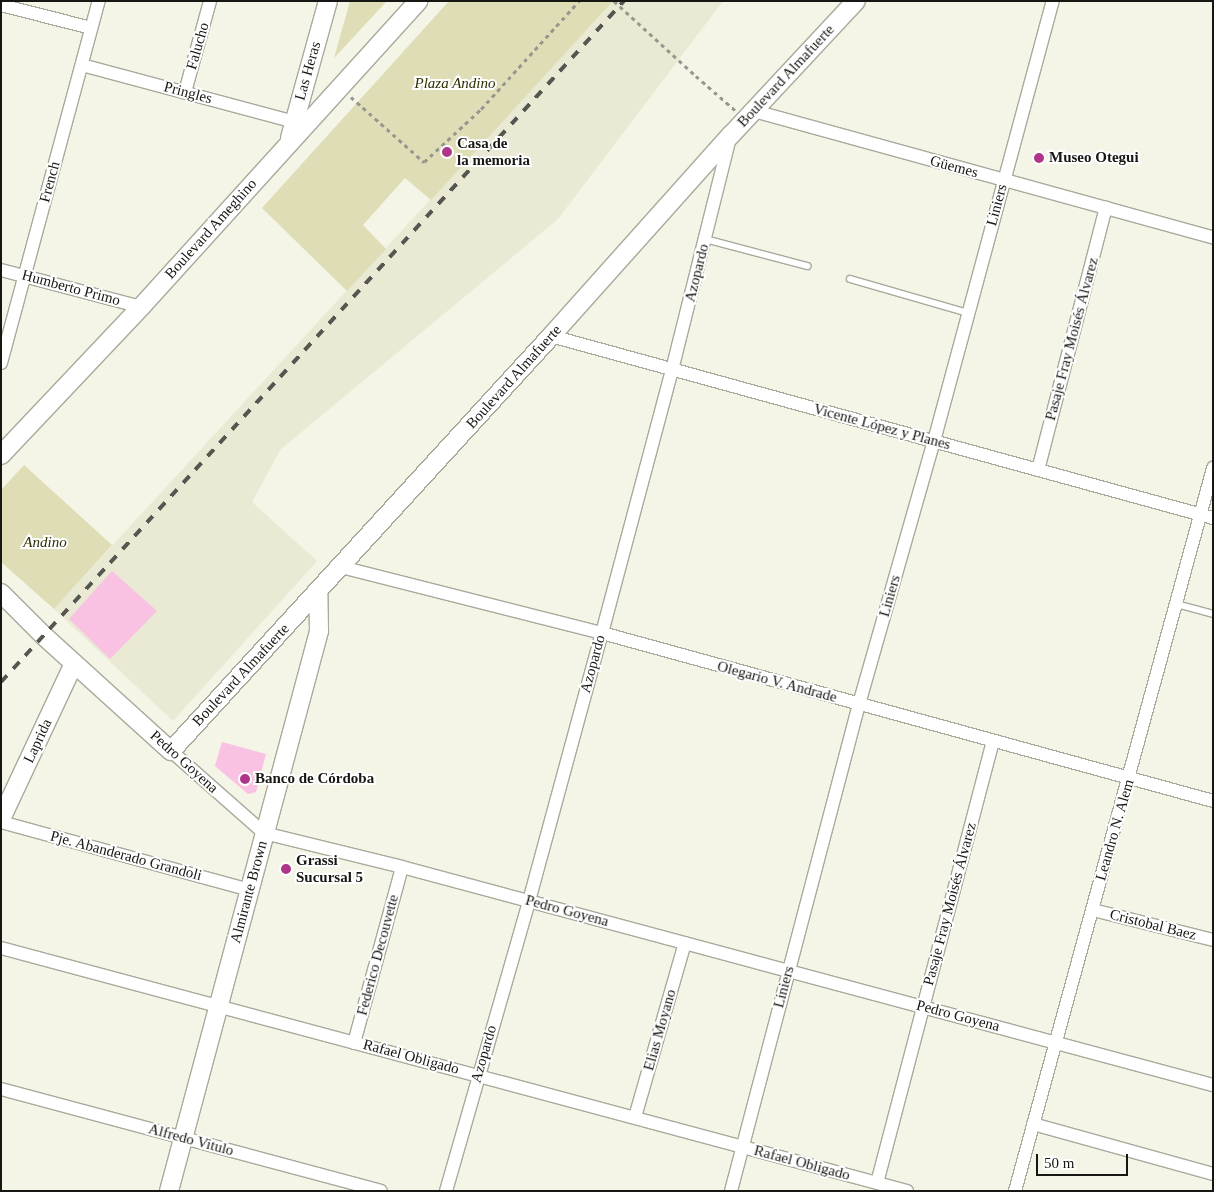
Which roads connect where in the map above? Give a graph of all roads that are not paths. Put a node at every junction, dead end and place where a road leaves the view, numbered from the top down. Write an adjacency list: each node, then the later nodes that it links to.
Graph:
1 (99, 1): 8 (street, French)
2 (210, 1): 10 (street, Falucho)
3 (328, 1): 12 (main road, Las Heras)
4 (418, 1): 14 (main road, Boulevard Ameghino)
5 (856, 1): 11 (main road, Boulevard Almafuerte)
6 (1053, 1): 15 (street, Liniers)
7 (1, 5): 8 (street)
8 (92, 28): 9 (street, French)
9 (82, 65): 10 (street, Pringles); 21 (street, French)
10 (185, 92): 12 (street, Pringles)
11 (750, 116): 13 (main road, Boulevard Almafuerte); 15 (street, Güemes)
12 (294, 122): 14 (main road, Las Heras)
13 (731, 135): 18 (street, Azopardo); 25 (main road, Boulevard Almafuerte)
14 (290, 142): 23 (main road, Boulevard Ameghino)
15 (1004, 180): 16 (street, Güemes); 24 (street, Liniers)
16 (1106, 208): 17 (street, Güemes); 31 (street, Pasaje Fray Moisés Álvarez)
17 (1213, 238)
18 (705, 239): 19 (lane); 27 (street, Azopardo)
19 (807, 266)
20 (1, 270): 21 (street, Humberto Primo)
21 (24, 276): 23 (street, Humberto Primo); 26 (street, French)
22 (850, 279): 24 (lane)
23 (141, 307): 29 (main road, Boulevard Ameghino)
24 (968, 312): 28 (street, Liniers)
25 (551, 336): 27 (street, Vicente López y Planes); 34 (main road, Boulevard Almafuerte)
26 (1, 364)
27 (672, 370): 28 (street, Vicente López y Planes); 39 (street, Azopardo)
28 (934, 441): 31 (street, Vicente López y Planes); 41 (street, Liniers)
29 (1, 454)
30 (1213, 468): 32 (street, Leandro N. Alem)
31 (1038, 470): 32 (street, Vicente López y Planes)
32 (1200, 515): 33 (street, Vicente López y Planes); 37 (street, Leandro N. Alem)
33 (1213, 518)
34 (340, 567): 35 (main road, Boulevard Almafuerte); 39 (street, Olegario V. Andrade)
35 (318, 592): 43 (main road, Boulevard Almafuerte); 47 (main road, Almirante Brown)
36 (1, 593): 40 (main road, Pedro Goyena)
37 (1176, 604): 38 (lane); 44 (street, Leandro N. Alem)
38 (1213, 614)
39 (602, 633): 41 (street, Olegario V. Andrade); 50 (street, Azopardo)
40 (74, 663): 43 (main road, Pedro Goyena); 46 (main road, Laprida)
41 (859, 704): 42 (street, Olegario V. Andrade); 55 (street, Liniers)
42 (993, 742): 44 (street, Olegario V. Andrade); 57 (street, Pasaje Fray Moisés Álvarez)
43 (171, 751): 47 (street, Pedro Goyena)
44 (1129, 778): 45 (street, Olegario V. Andrade); 51 (street, Leandro N. Alem)
45 (1213, 801)
46 (1, 821): 49 (street, Pje. Abanderado Grandoli)
47 (264, 833): 48 (street, Pedro Goyena); 49 (main road, Almirante Brown)
48 (402, 867): 50 (street, Pedro Goyena); 58 (street, Federico Decouvette)
49 (250, 890): 56 (main road, Almirante Brown)
50 (529, 901): 53 (street, Pedro Goyena); 60 (street, Azopardo)
51 (1093, 910): 52 (street, Cristobal Baez); 59 (street, Leandro N. Alem)
52 (1213, 940)
53 (685, 943): 55 (street, Pedro Goyena); 63 (street, Elias Moyano)
54 (1, 948): 56 (street, Rafael Obligado)
55 (788, 971): 57 (street, Pedro Goyena); 66 (street, Liniers)
56 (218, 1006): 58 (street, Rafael Obligado); 65 (main road, Almirante Brown)
57 (924, 1007): 59 (street, Pedro Goyena); 68 (street, Pasaje Fray Moisés Álvarez)
58 (354, 1043): 60 (street, Rafael Obligado)
59 (1056, 1043): 61 (street, Pedro Goyena); 64 (street, Leandro N. Alem)
60 (478, 1075): 63 (street, Rafael Obligado); 71 (street, Azopardo)
61 (1213, 1085)
62 (1, 1089): 65 (street, Alfredo Vitulo)
63 (635, 1117): 66 (street, Rafael Obligado)
64 (1033, 1124): 67 (street); 74 (street, Leandro N. Alem)
65 (183, 1138): 69 (main road, Almirante Brown); 70 (street, Alfredo Vitulo)
66 (743, 1147): 68 (street, Rafael Obligado); 72 (street, Liniers)
67 (1213, 1174)
68 (877, 1183): 73 (street, Rafael Obligado)
69 (169, 1191)
70 (381, 1191)
71 (446, 1191)
72 (731, 1191)
73 (907, 1191)
74 (1015, 1191)

